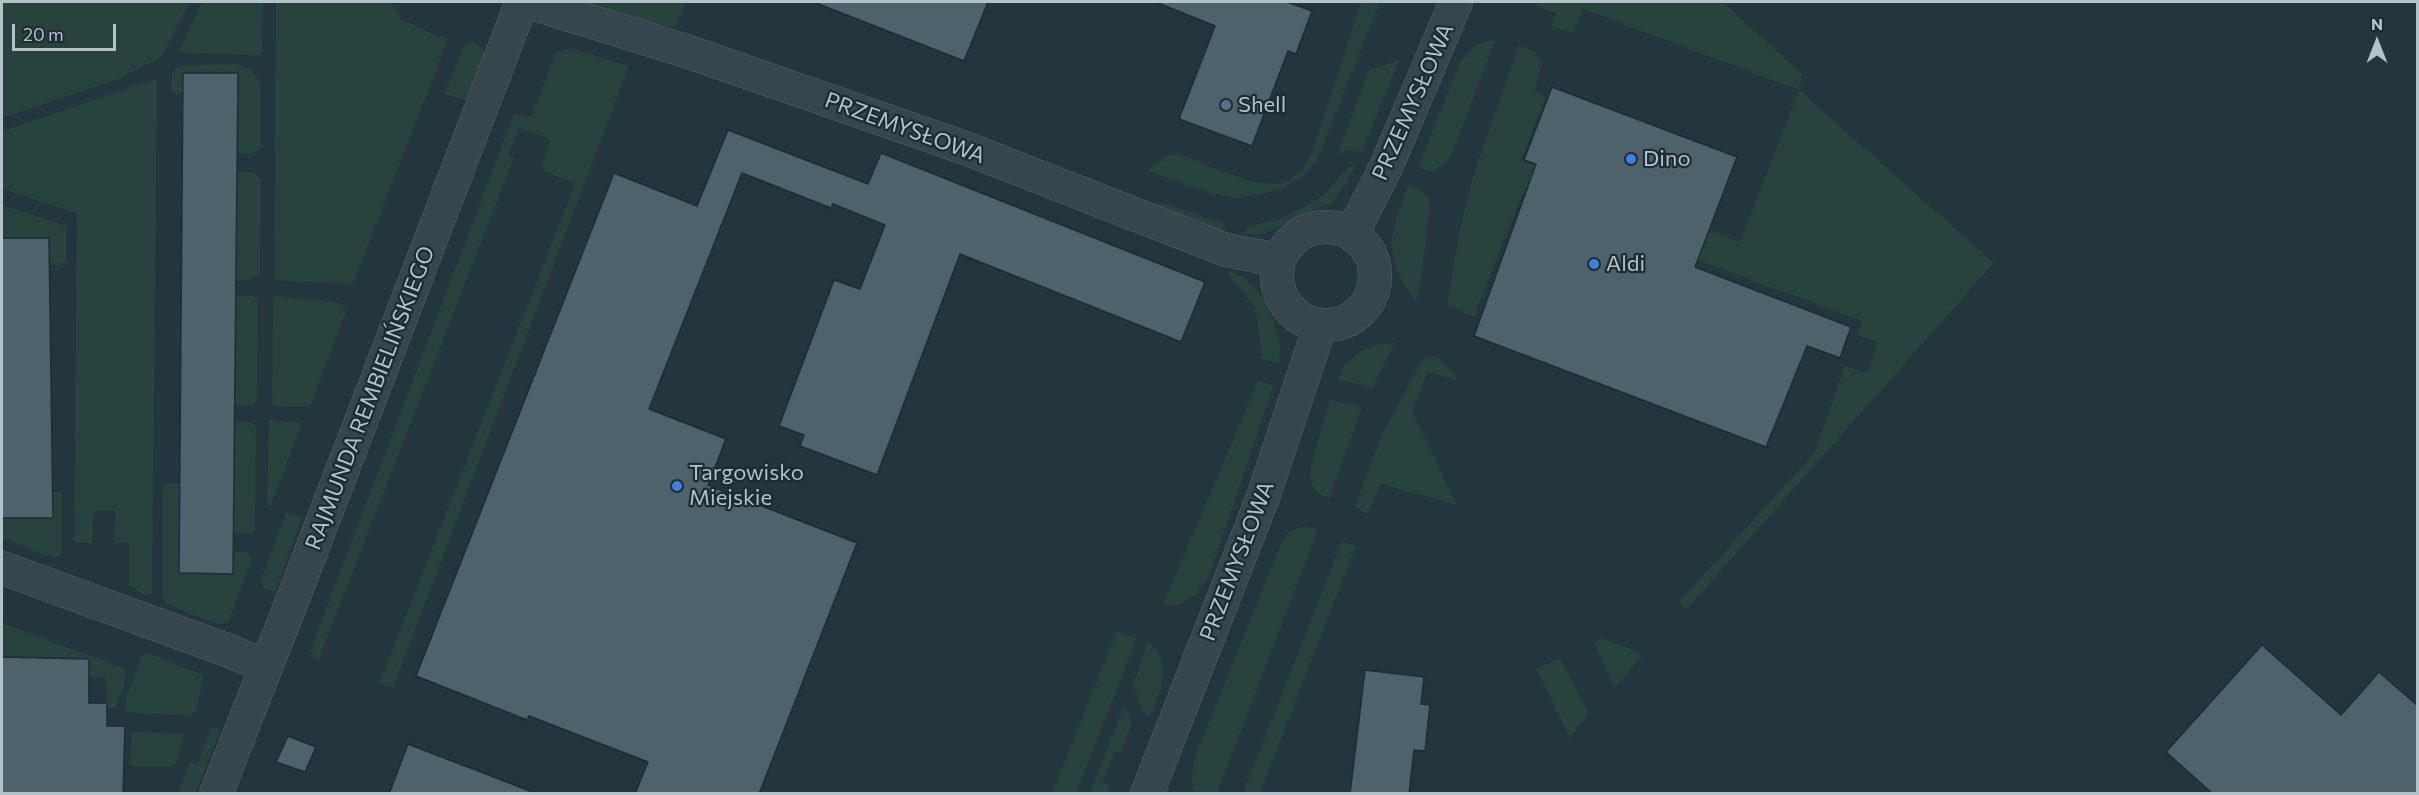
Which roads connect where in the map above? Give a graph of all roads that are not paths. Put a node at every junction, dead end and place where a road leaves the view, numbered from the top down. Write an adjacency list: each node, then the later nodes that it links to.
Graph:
1 (522, 2): 8 (street, RAJMUNDA REMBIELIŃSKIEGO)
2 (528, 2): 5 (street, PRZEMYSŁOWA)
3 (1456, 2): 4 (street, PRZEMYSŁOWA)
4 (1352, 234): 5 (street); 6 (street)
5 (1279, 260): 6 (street)
6 (1320, 326): 10 (street, PRZEMYSŁOWA)
7 (2, 568): 8 (street)
8 (266, 666): 9 (street, RAJMUNDA REMBIELIŃSKIEGO)
9 (216, 794)
10 (1147, 794)

